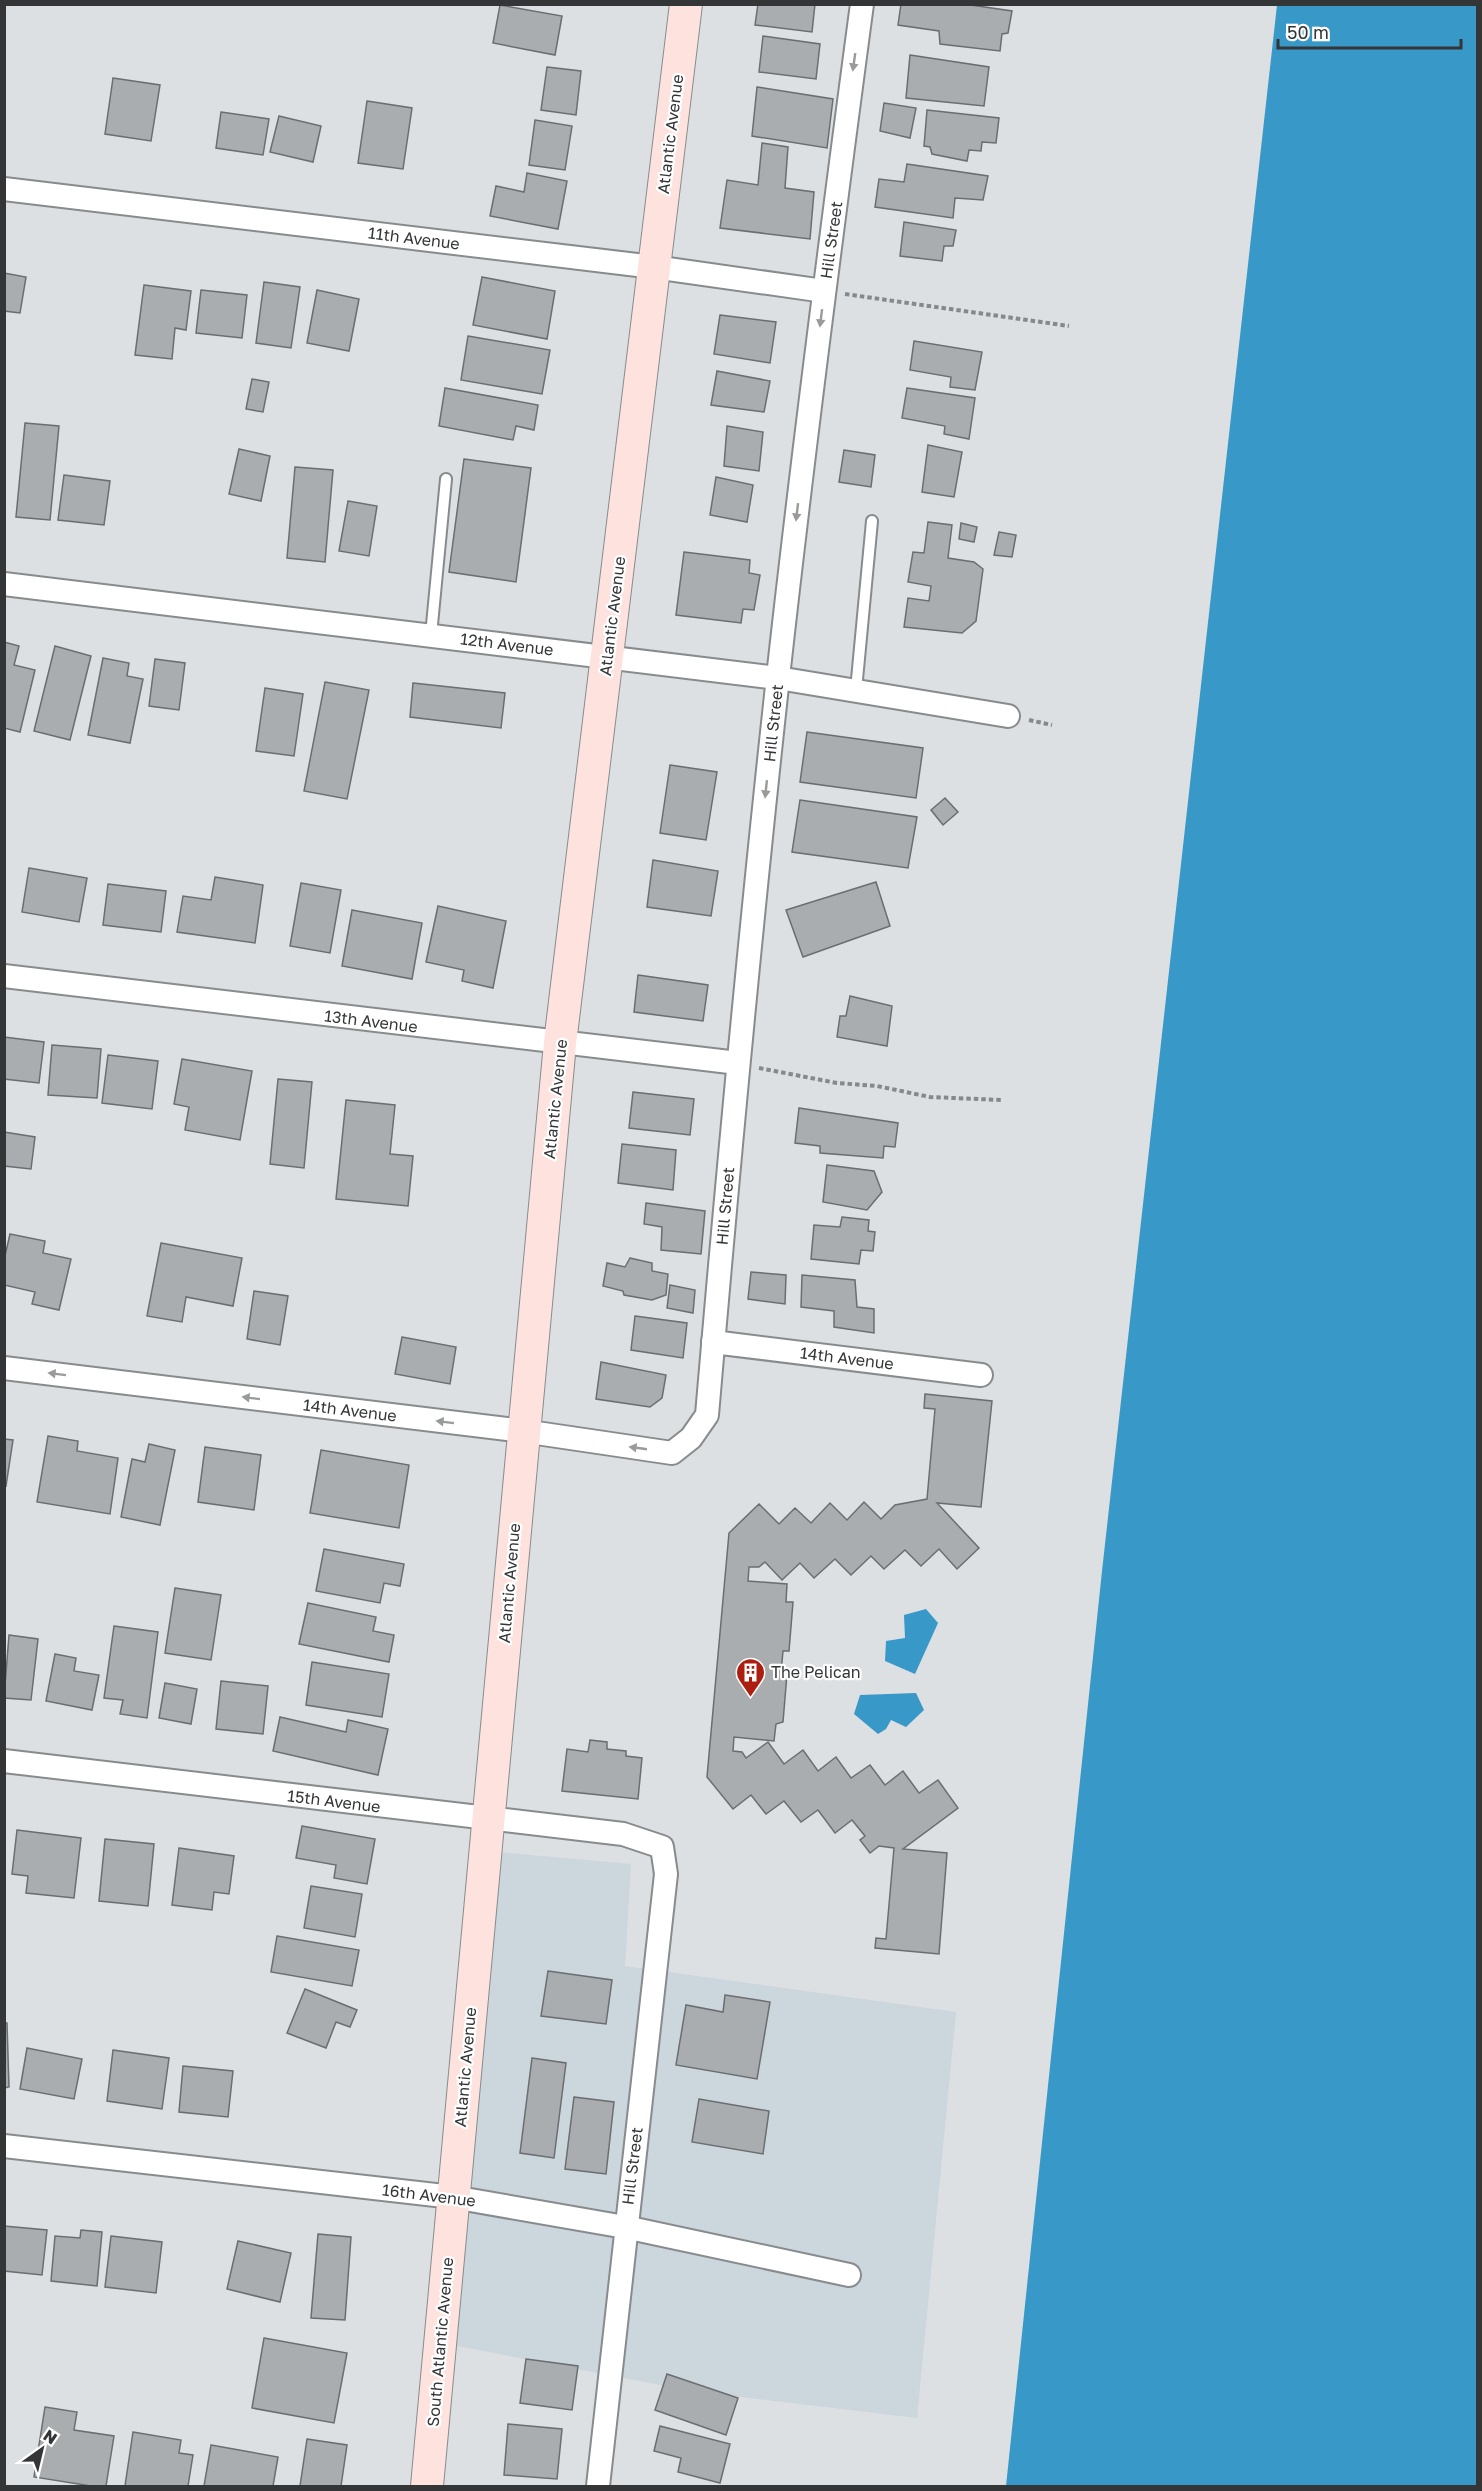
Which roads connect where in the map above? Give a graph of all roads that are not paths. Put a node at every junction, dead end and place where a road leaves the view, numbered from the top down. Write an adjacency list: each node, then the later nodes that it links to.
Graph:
1 (686, 4): 4 (main road, Atlantic Avenue)
2 (862, 4): 5 (street, Hill Street, one-way to 5)
3 (4, 189): 4 (street, 11th Avenue)
4 (654, 267): 5 (street, 11th Avenue); 10 (main road, Atlantic Avenue)
5 (824, 291): 11 (street, Hill Street, one-way to 11)
6 (446, 479): 9 (lane)
7 (872, 521): 12 (lane)
8 (4, 584): 9 (street, 12th Avenue)
9 (431, 635): 10 (street, 12th Avenue)
10 (607, 656): 11 (street, 12th Avenue); 15 (main road, Atlantic Avenue)
11 (778, 678): 12 (street, 12th Avenue); 16 (street, Hill Street, one-way to 16)
12 (856, 690): 13 (street, 12th Avenue)
13 (1008, 716)
14 (4, 976): 15 (street, 13th Avenue)
15 (560, 1043): 16 (street, 13th Avenue); 20 (main road, Atlantic Avenue)
16 (738, 1063): 17 (street, Hill Street)
17 (713, 1342): 19 (street, 14th Avenue); 21 (street, Hill Street)
18 (4, 1368): 20 (street, 14th Avenue, one-way to 18)
19 (981, 1375)
20 (523, 1431): 21 (street, 14th Avenue, one-way to 20); 23 (main road, Atlantic Avenue)
21 (691, 1438)
22 (4, 1761): 23 (street, 15th Avenue)
23 (487, 1819): 24 (street, 15th Avenue); 26 (main road, Atlantic Avenue)
24 (662, 1846): 27 (street, Hill Street)
25 (4, 2146): 26 (street, 16th Avenue)
26 (453, 2197): 27 (street, 16th Avenue); 29 (main road, South Atlantic Avenue)
27 (625, 2227): 28 (street, 16th Avenue); 30 (street, Hill Street)
28 (849, 2275)
29 (427, 2487)
30 (597, 2487)

